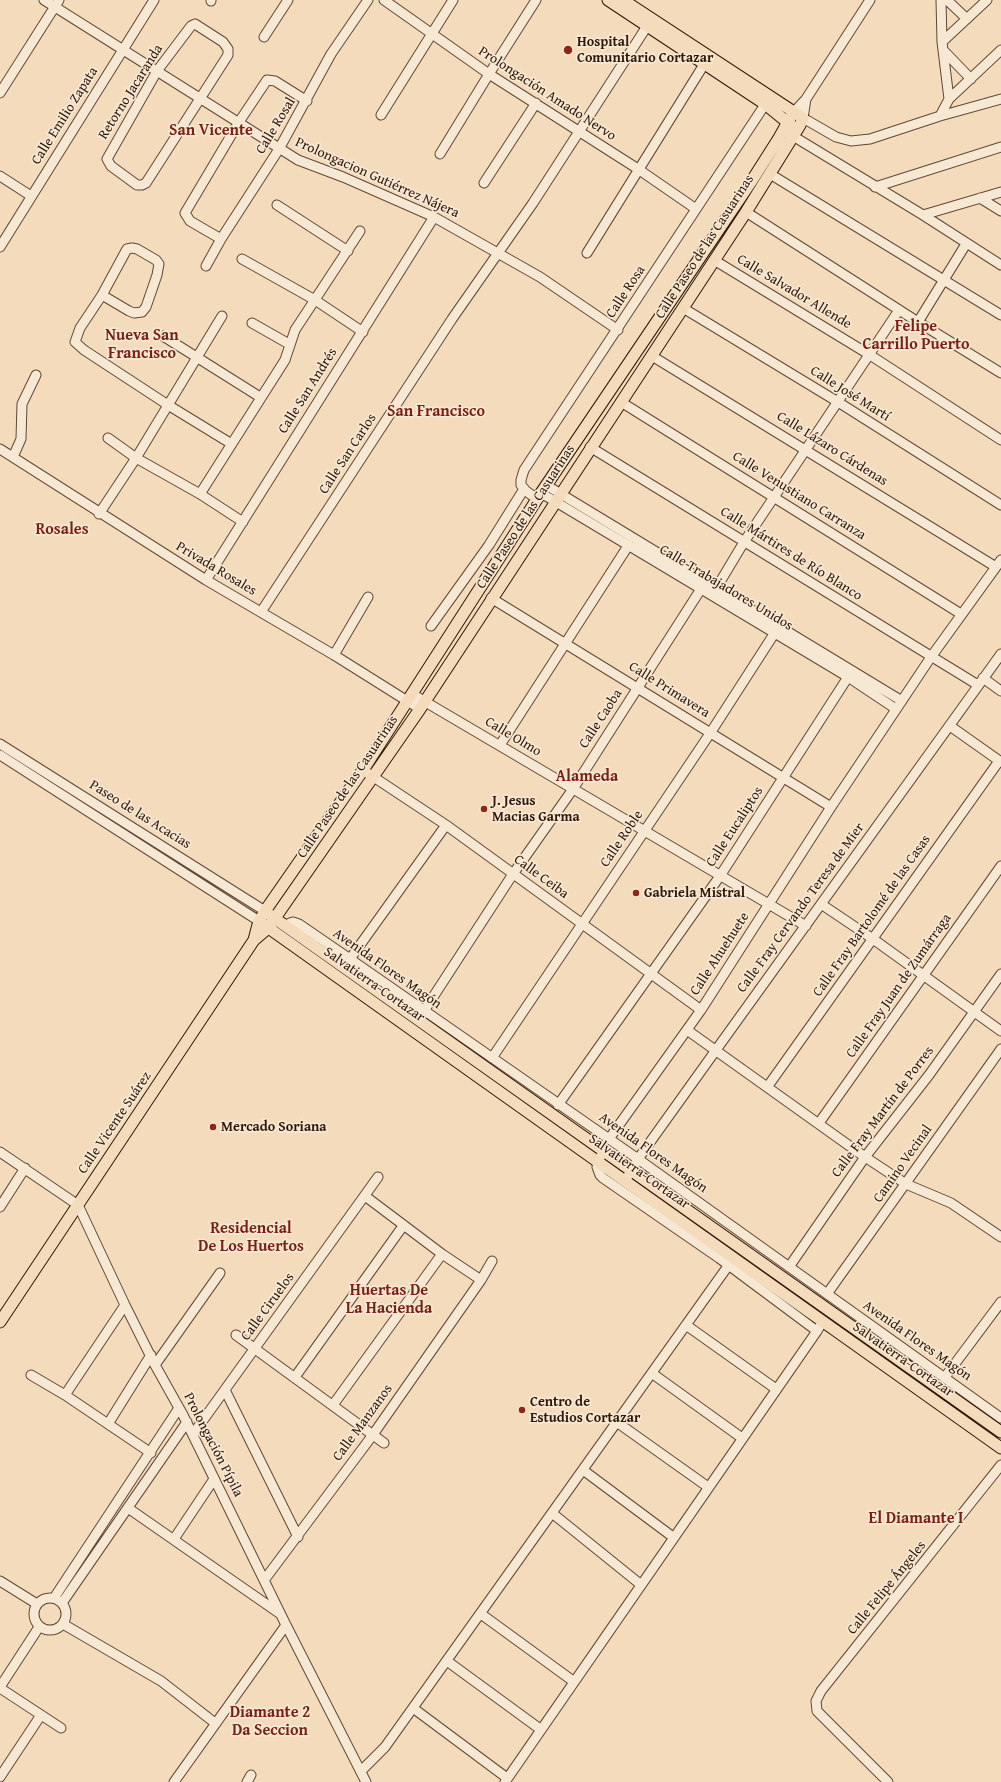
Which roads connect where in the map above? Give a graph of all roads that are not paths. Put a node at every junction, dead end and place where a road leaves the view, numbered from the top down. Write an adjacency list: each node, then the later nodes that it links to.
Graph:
1 (44, 0): 14 (street, Prolongacion Gutiérrez Nájera)
2 (154, 0): 20 (street, Calle Emilio Zapata)
3 (288, 0): 18 (street)
4 (368, 0): 30 (street, Calle Rosal)
5 (384, 0): 17 (street, Prolongación Amado Nervo)
6 (453, 0): 17 (street)
7 (536, 0): 24 (street)
8 (608, 0): 16 (main road)
9 (623, 0): 16 (main road)
10 (870, 0): 34 (street)
11 (941, 0): 19 (street)
12 (947, 0): 15 (street)
13 (987, 0): 15 (street)
14 (57, 3): 20 (street, Prolongacion Gutiérrez Nájera); 26 (street)
15 (967, 19): 19 (street)
16 (649, 23): 22 (main road); 38 (street, Calle San Carlos)
17 (432, 32): 24 (street, Prolongación Amado Nervo); 33 (street)
18 (264, 37)
19 (942, 46): 25 (street); 28 (street)
20 (122, 50): 23 (street, Prolongacion Gutiérrez Nájera); 49 (street, Calle Emilio Zapata)
21 (1001, 50): 25 (street)
22 (707, 61): 31 (main road); 43 (street)
23 (157, 71): 27 (street, Prolongacion Gutiérrez Nájera); 27 (street, Retorno Jacaranda); 27 (street, Retorno Jacaranda)
24 (489, 74): 32 (street, Prolongación Amado Nervo); 42 (street)
25 (971, 79): 28 (street)
26 (0, 93)
27 (200, 97): 36 (street, Prolongacion Gutiérrez Nájera)
28 (949, 99): 35 (street)
29 (1001, 99): 35 (street)
30 (307, 101): 36 (street); 41 (street, Calle Rosal)
31 (767, 101): 34 (main road); 37 (main road); 52 (street, Calle Rosa)
32 (536, 103): 38 (street, Prolongación Amado Nervo); 46 (street)
33 (381, 115)
34 (798, 115): 35 (street); 37 (main road, Calle Paseo de las Casuarinas); 39 (main road, Calle Paseo de las Casuarinas)
35 (940, 116)
36 (239, 122): 41 (street, Prolongacion Gutiérrez Nájera); 58 (street)
37 (786, 126): 39 (main road); 98 (main road, Calle Paseo de las Casuarinas)
38 (578, 132): 43 (street, Prolongación Amado Nervo); 62 (street, Calle San Carlos)
39 (795, 133): 44 (main road, Calle Paseo de las Casuarinas); 47 (street)
40 (1001, 147): 47 (street)
41 (279, 149): 56 (street, Prolongacion Gutiérrez Nájera); 58 (street, Calle Rosal)
42 (440, 154)
43 (638, 169): 52 (street, Prolongación Amado Nervo); 63 (street)
44 (770, 174): 54 (main road, Calle Paseo de las Casuarinas); 68 (street)
45 (0, 176): 49 (street)
46 (484, 184)
47 (875, 187): 55 (street)
48 (1001, 192): 50 (street)
49 (31, 196): 60 (street, Calle Emilio Zapata)
50 (980, 198): 53 (street); 55 (street)
51 (277, 205): 61 (street)
52 (696, 210): 77 (street, Calle Rosa)
53 (1001, 211)
54 (746, 212): 65 (main road, Calle Paseo de las Casuarinas); 72 (street)
55 (923, 215): 59 (street)
56 (434, 217): 62 (street, Prolongacion Gutiérrez Nájera); 78 (street, Calle San Andrés)
57 (360, 231): 61 (street)
58 (221, 239): 67 (street, Calle Rosal)
59 (966, 244): 66 (street); 68 (street)
60 (0, 247)
61 (348, 251): 70 (street)
62 (498, 252): 77 (street, Prolongacion Gutiérrez Nájera); 115 (street, Calle San Carlos)
63 (587, 253)
64 (242, 259): 70 (street)
65 (714, 260): 71 (main road, Calle Paseo de las Casuarinas); 81 (street, Calle Salvador Allende)
66 (1001, 265)
67 (206, 266)
68 (944, 279): 73 (street); 75 (street)
69 (102, 295): 69 (street); 89 (street)
70 (315, 300): 78 (street); 80 (street)
71 (684, 308): 83 (main road, Calle Paseo de las Casuarinas); 88 (street, Calle José Martí)
72 (899, 310): 75 (street); 81 (street)
73 (1001, 314)
74 (222, 316): 82 (street)
75 (918, 322): 84 (street)
76 (252, 323): 80 (street)
77 (618, 330): 98 (street, Calle Rosa)
78 (362, 332): 104 (street, Calle San Andrés)
79 (163, 336): 82 (street)
80 (289, 344): 86 (street)
81 (870, 355): 88 (street); 91 (street, Calle Salvador Allende)
82 (197, 356): 86 (street); 89 (street)
83 (652, 356): 87 (main road, Calle Paseo de las Casuarinas); 95 (street, Calle Lázaro Cárdenas)
84 (1001, 373)
85 (36, 375): 96 (street)
86 (260, 397): 92 (street)
87 (621, 402): 93 (main road, Calle Paseo de las Casuarinas); 100 (street, Calle Venustiano Carranza)
88 (838, 402): 95 (street); 102 (street, Calle José Martí)
89 (168, 405): 92 (street); 97 (street)
90 (108, 438): 97 (street)
91 (1001, 440)
92 (230, 443): 99 (street)
93 (590, 447): 101 (main road, Calle Paseo de las Casuarinas); 105 (street, Calle Mártires de Río Blanco)
94 (0, 449): 96 (street, Privada Rosales)
95 (806, 449): 100 (street); 107 (street, Calle Lázaro Cárdenas)
96 (13, 457): 103 (street, Privada Rosales)
97 (136, 458): 99 (street); 103 (street)
98 (534, 492): 101 (street, Calle Trabajadores Unidos); 117 (street); 127 (main road, Calle Paseo de las Casuarinas)
99 (200, 494): 104 (street)
100 (775, 497): 105 (street); 116 (street, Calle Venustiano Carranza)
101 (557, 498): 106 (street, Calle Trabajadores Unidos); 109 (street, Calle Trabajadores Unidos); 114 (main road, Calle Paseo de las Casuarinas)
102 (1001, 505)
103 (99, 514): 108 (street, Privada Rosales)
104 (243, 522): 108 (street, Calle San Andrés)
105 (744, 542): 110 (street); 122 (street, Calle Mártires de Río Blanco)
106 (628, 546): 111 (street, Calle Trabajadores Unidos); 119 (street)
107 (998, 564): 116 (street, Calle Ahuehuete)
108 (206, 580): 115 (street, Privada Rosales)
109 (706, 581): 110 (street, Calle Trabajadores Unidos); 111 (street, Calle Caoba)
110 (717, 587): 113 (street); 128 (street, Calle Trabajadores Unidos)
111 (701, 590): 113 (street, Calle Trabajadores Unidos); 125 (street, Calle Caoba)
112 (368, 596): 121 (street)
113 (711, 596): 118 (street, Calle Trabajadores Unidos)
114 (491, 598): 119 (street, Calle Primavera); 129 (main road, Calle Paseo de las Casuarinas)
115 (261, 612): 121 (street, Privada Rosales)
116 (961, 614): 122 (street, Calle Ahuehuete)
117 (431, 626)
118 (774, 634): 123 (street, Calle Trabajadores Unidos); 132 (street, Calle Roble)
119 (566, 642): 125 (street, Calle Primavera); 134 (street)
120 (1001, 654): 124 (street, Calle Fray Cervando Teresa de Mier)
121 (334, 655): 127 (street, Privada Rosales)
122 (931, 657): 124 (street, Calle Mártires de Río Blanco); 128 (street, Calle Ahuehuete)
123 (848, 677): 130 (street, Calle Trabajadores Unidos); 139 (street, Calle Eucaliptos)
124 (981, 682): 126 (street, Calle Mártires de Río Blanco); 131 (street, Calle Fray Cervando Teresa de Mier)
125 (638, 687): 132 (street, Calle Primavera); 140 (street, Calle Caoba)
126 (1001, 691)
127 (410, 698): 129 (street, Calle Olmo); 137 (main road, Calle Paseo de las Casuarinas)
128 (902, 701): 130 (street, Calle Ahuehuete)
129 (422, 705): 134 (street, Calle Olmo); 138 (main road, Calle Paseo de las Casuarinas)
130 (896, 709): 141 (street, Calle Ahuehuete)
131 (950, 726): 136 (street); 148 (street, Calle Fray Cervando Teresa de Mier)
132 (711, 732): 139 (street, Calle Primavera); 143 (street, Calle Roble)
133 (0, 744): 149 (street, Paseo de las Acacias)
134 (500, 745): 140 (street, Calle Olmo)
135 (0, 755): 151 (street, Paseo de las Acacias)
136 (1000, 762): 156 (street, Calle Fray Bartolomé de las Casas)
137 (363, 770): 138 (street, Calle Ceiba); 149 (main road, Calle Paseo de las Casuarinas)
138 (374, 776): 142 (street, Calle Ceiba); 150 (main road, Calle Paseo de las Casuarinas)
139 (784, 777): 141 (street, Calle Primavera); 146 (street, Calle Eucaliptos)
140 (573, 789): 143 (street, Calle Olmo); 145 (street, Calle Caoba)
141 (831, 807): 147 (street, Calle Ahuehuete)
142 (446, 825): 145 (street, Calle Ceiba); 158 (street)
143 (644, 832): 146 (street, Calle Olmo); 152 (street, Calle Roble)
144 (1001, 866): 161 (street, Calle Fray Juan de Zumárraga)
145 (513, 874): 152 (street, Calle Ceiba); 163 (street, Calle Caoba)
146 (720, 876): 147 (street, Calle Olmo); 159 (street, Calle Eucaliptos)
147 (770, 903): 154 (street, Calle Olmo); 162 (street, Calle Ahuehuete)
148 (821, 904): 154 (street, Calle Fray Cervando Teresa de Mier); 156 (street)
149 (266, 911): 150 (main road, Salvatierra-Cortazar); 151 (main road, Calle Paseo de las Casuarinas)
150 (275, 918): 153 (main road, Salvatierra-Cortazar); 155 (main road, Calle Paseo de las Casuarinas)
151 (259, 921): 155 (main road, Salvatierra-Cortazar); 157 (main road, Calle Vicente Suárez)
152 (582, 924): 159 (street, Calle Ceiba); 169 (street, Calle Roble)
153 (285, 925): 158 (street, Avenida Flores Magón); 175 (main road, Salvatierra-Cortazar)
154 (806, 926): 168 (street, Calle Fray Cervando Teresa de Mier)
155 (268, 928): 157 (main road, Calle Vicente Suárez); 179 (main road, Salvatierra-Cortazar)
156 (873, 939): 161 (street); 170 (street, Calle Fray Bartolomé de las Casas)
157 (254, 940): 187 (main road, Calle Vicente Suárez)
158 (350, 960): 163 (street, Avenida Flores Magón)
159 (653, 974): 162 (street, Calle Ceiba); 171 (street, Calle Eucaliptos)
160 (1001, 974): 164 (street, Calle Fray Martín de Porres)
161 (924, 976): 164 (street); 172 (street, Calle Fray Juan de Zumárraga)
162 (701, 1010): 165 (street, Calle Ahuehuete)
163 (424, 1011): 169 (street, Avenida Flores Magón)
164 (974, 1012): 166 (street); 177 (street, Calle Fray Martín de Porres)
165 (687, 1030): 168 (street); 173 (street, Calle Ahuehuete)
166 (1001, 1031)
167 (1001, 1049): 185 (street, Camino Vecinal)
168 (716, 1050): 170 (street); 178 (street, Calle Fray Cervando Teresa de Mier)
169 (492, 1058): 171 (street, Avenida Flores Magón)
170 (768, 1086): 172 (street)
171 (558, 1105): 173 (street, Avenida Flores Magón)
172 (819, 1123): 177 (street)
173 (609, 1139): 174 (street, Avenida Flores Magón)
174 (622, 1148): 178 (street, Avenida Flores Magón); 180 (street)
175 (604, 1151): 179 (street); 180 (main road, Salvatierra-Cortazar)
176 (0, 1152): 181 (street, Prolongación Pípila)
177 (865, 1157): 185 (street); 195 (street, Calle Fray Martín de Porres)
178 (638, 1159): 182 (street, Calle Fray Cervando Teresa de Mier); 195 (street, Avenida Flores Magón)
179 (598, 1161): 180 (main road, Salvatierra-Cortazar); 192 (street)
180 (612, 1164): 182 (main road, Salvatierra-Cortazar); 184 (main road, Salvatierra-Cortazar)
181 (25, 1168): 187 (street, Prolongación Pípila); 188 (street)
182 (631, 1170): 184 (street, Calle Fray Cervando Teresa de Mier); 222 (main road, Salvatierra-Cortazar)
183 (378, 1176): 186 (street, Calle Ciruelos)
184 (625, 1181): 192 (main road, Salvatierra-Cortazar)
185 (906, 1184): 190 (street); 198 (street, Camino Vecinal)
186 (365, 1196): 189 (street); 206 (street, Calle Ciruelos)
187 (78, 1205): 200 (street, Prolongación Pípila); 202 (main road, Calle Vicente Suárez)
188 (0, 1207)
189 (403, 1226): 191 (street); 211 (street)
190 (1001, 1237)
191 (442, 1254): 197 (street); 216 (street)
192 (721, 1255): 194 (street); 201 (main road, Salvatierra-Cortazar)
193 (492, 1261): 197 (street, Calle Manzanos)
194 (728, 1266): 203 (street); 204 (street)
195 (789, 1267): 198 (street, Avenida Flores Magón)
196 (220, 1273): 208 (street)
197 (481, 1280): 224 (street, Calle Manzanos)
198 (827, 1294): 212 (street, Avenida Flores Magón)
199 (1001, 1302): 212 (street)
200 (125, 1305): 207 (street, Prolongación Pípila); 215 (street)
201 (823, 1321): 204 (street); 227 (main road, Salvatierra-Cortazar)
202 (0, 1322)
203 (686, 1325): 209 (street); 214 (street)
204 (817, 1330): 214 (street)
205 (236, 1335): 206 (street)
206 (255, 1349): 211 (street); 213 (street, Calle Ciruelos)
207 (151, 1355): 208 (street, Prolongación Pípila); 221 (street)
208 (155, 1365): 217 (street, Prolongación Pípila)
209 (653, 1374): 220 (street); 225 (street)
210 (31, 1375): 215 (street)
211 (295, 1377): 216 (street)
212 (946, 1377): 218 (street, Avenida Flores Magón)
213 (225, 1390): 223 (street, Calle Ciruelos); 236 (street)
214 (776, 1390): 225 (street)
215 (65, 1395): 221 (street)
216 (333, 1405): 224 (street)
217 (179, 1408): 219 (street, Prolongación Pípila); 228 (street)
218 (1001, 1418)
219 (187, 1422): 223 (street, Prolongación Pípila); 233 (street)
220 (618, 1423): 230 (street); 232 (street)
221 (108, 1424): 228 (street)
222 (1001, 1432)
223 (193, 1434): 231 (street, Prolongación Pípila)
224 (372, 1436): 226 (street); 236 (street, Calle Manzanos)
225 (742, 1438): 232 (street)
226 (384, 1444)
227 (1001, 1448)
228 (151, 1453): 241 (street)
229 (1001, 1465): 261 (street, Calle Felipe Ángeles)
230 (583, 1470): 234 (street); 235 (street)
231 (214, 1479): 237 (street); 238 (street, Prolongación Pípila)
232 (708, 1487): 235 (street)
233 (128, 1508): 237 (street); 241 (street)
234 (552, 1513): 240 (street); 244 (street)
235 (673, 1536): 240 (street)
236 (298, 1537): 238 (street, Calle Manzanos)
237 (174, 1539): 243 (street)
238 (265, 1579): 243 (street, Prolongación Pípila)
239 (0, 1581): 242 (street)
240 (640, 1584): 249 (street)
241 (58, 1600): 242 (street); 245 (street)
242 (37, 1604): 247 (street)
243 (280, 1613): 246 (street, Prolongación Pípila)
244 (480, 1614): 248 (street); 249 (street)
245 (63, 1624): 247 (street); 253 (street)
246 (286, 1625): 253 (street); 256 (street, Prolongación Pípila)
247 (39, 1627): 250 (street)
248 (447, 1661): 251 (street); 255 (street)
249 (573, 1681): 255 (street)
250 (0, 1688): 252 (street)
251 (413, 1708): 256 (street); 258 (street)
252 (41, 1715): 254 (street); 257 (street)
253 (216, 1723): 259 (street)
254 (61, 1728)
255 (540, 1729): 258 (street)
256 (361, 1772): 260 (street, Prolongación Pípila)
257 (0, 1777)
258 (506, 1780)
259 (174, 1782)
260 (366, 1782)
261 (888, 1782)

